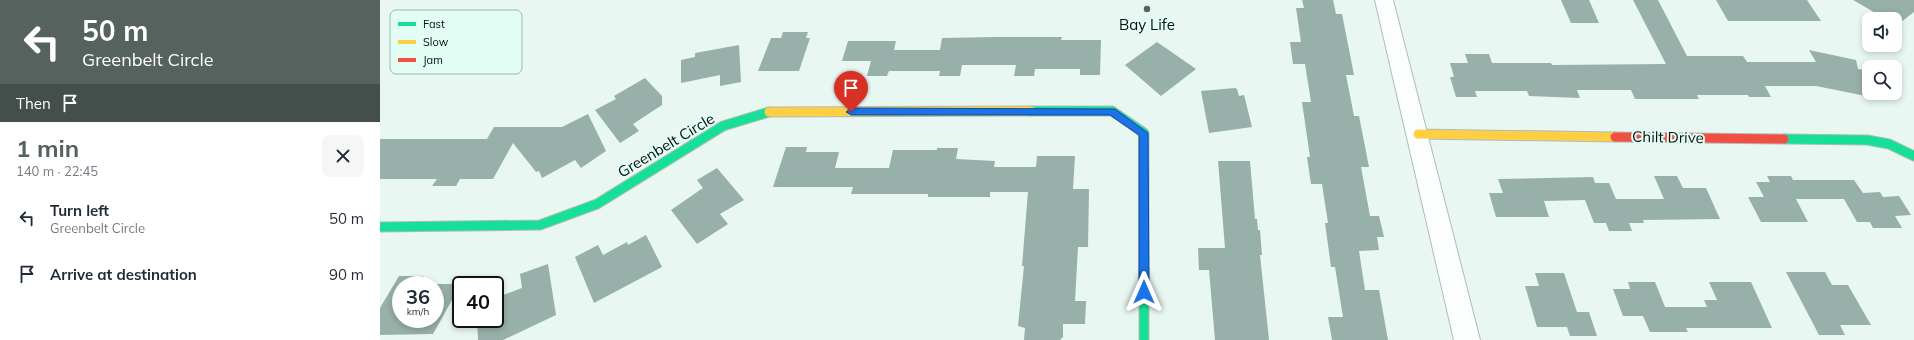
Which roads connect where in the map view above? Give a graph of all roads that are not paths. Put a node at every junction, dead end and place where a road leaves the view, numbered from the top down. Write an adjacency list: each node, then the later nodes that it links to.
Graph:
1 (1384, 0): 2 (street)
2 (1418, 134): 3 (street, Chilt Drive); 6 (street)
3 (1914, 156)
4 (380, 227): 5 (street, Greenbelt Circle)
5 (1144, 340)
6 (1467, 340)

